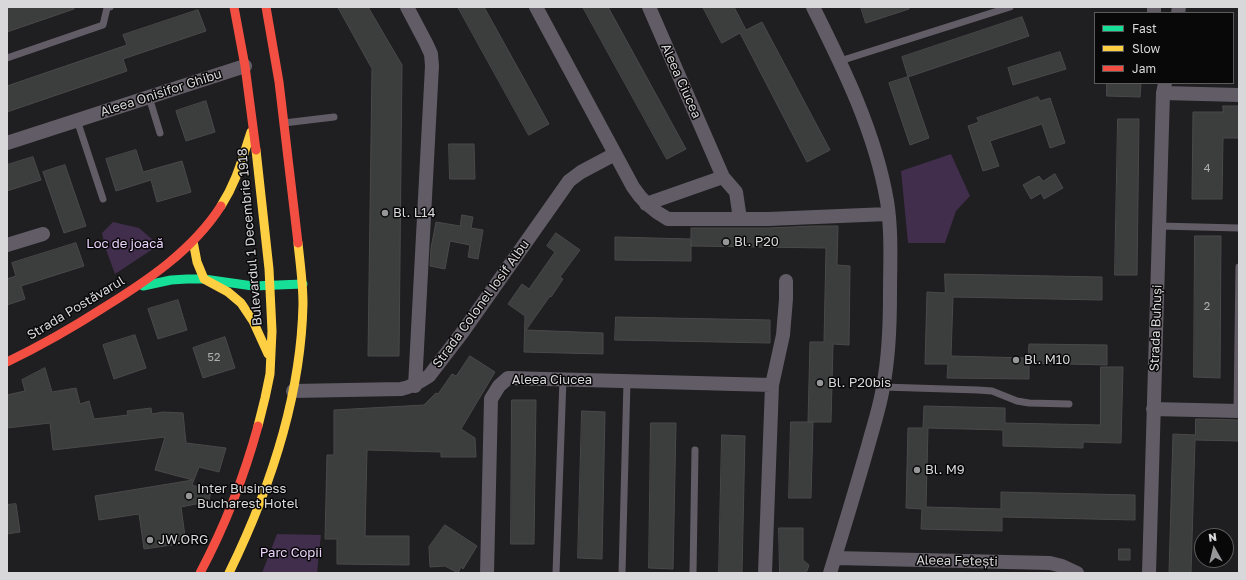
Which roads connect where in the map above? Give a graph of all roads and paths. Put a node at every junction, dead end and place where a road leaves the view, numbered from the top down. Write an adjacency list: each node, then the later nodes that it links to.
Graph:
1 (110, 7): 9 (lane)
2 (234, 7): 11 (main road, Bulevardul 1 Decembrie 1918)
3 (266, 7): 17 (main road)
4 (406, 7): 47 (street)
5 (536, 7): 21 (street)
6 (648, 7): 22 (street, Aleea Ciucea)
7 (814, 7): 10 (street)
8 (1010, 7): 10 (lane)
9 (7, 58)
10 (840, 61): 29 (street)
11 (245, 66): 14 (street, Aleea Onisifor Ghibu); 18 (main road, Bulevardul 1 Decembrie 1918)
12 (1163, 86): 13 (street); 31 (street, Strada Buhuși)
13 (1239, 95)
14 (149, 97): 16 (street, Aleea Onisifor Ghibu); 19 (lane)
15 (334, 117): 17 (lane)
16 (77, 120): 20 (street, Aleea Onisifor Ghibu); 27 (lane)
17 (284, 123): 24 (main road)
18 (253, 124): 26 (main road, Strada Postăvarul); 40 (main road, Bulevardul 1 Decembrie 1918)
19 (160, 133)
20 (7, 143)
21 (615, 154): 28 (street); 47 (street, Strada Colonel Iosif Albu)
22 (723, 177): 28 (street); 30 (street, Aleea Ciucea)
23 (280, 187): 24 (main road)
24 (292, 188): 39 (main road)
25 (241, 191): 26 (main road)
26 (230, 193): 34 (main road, Strada Postăvarul)
27 (102, 200)
28 (646, 204): 30 (street)
29 (888, 214): 30 (street); 48 (street)
30 (740, 219)
31 (1159, 226): 32 (lane); 51 (street, Strada Buhuși)
32 (1239, 228)
33 (44, 234): 35 (street)
34 (193, 241): 37 (main road); 41 (main road, Strada Postăvarul)
35 (7, 245)
36 (1239, 267): 52 (lane)
37 (204, 279): 40 (main road, Strada Postăvarul); 41 (main road, Strada Postăvarul); 42 (main road)
38 (786, 281): 46 (street)
39 (303, 284): 40 (main road, Strada Postăvarul); 49 (main road)
40 (270, 286): 42 (main road, Bulevardul 1 Decembrie 1918)
41 (136, 288): 43 (main road, Strada Postăvarul)
42 (271, 361): 55 (main road, Bulevardul 1 Decembrie 1918)
43 (7, 362)
44 (563, 380): 45 (street, Aleea Ciucea); 57 (street, Aleea Ciucea); 58 (lane)
45 (627, 381): 46 (street, Aleea Ciucea); 59 (lane)
46 (772, 385): 61 (street)
47 (415, 386): 49 (street, Strada Colonel Iosif Albu)
48 (883, 387): 50 (lane); 54 (street)
49 (293, 391): 56 (main road)
50 (1069, 404)
51 (1153, 409): 52 (street); 64 (street, Strada Buhuși)
52 (1238, 411)
53 (695, 450): 60 (lane)
54 (835, 558): 62 (street); 63 (street, Aleea Fetești)
55 (200, 573)
56 (229, 573)
57 (487, 573)
58 (556, 573)
59 (622, 573)
60 (693, 573)
61 (765, 573)
62 (830, 573)
63 (1077, 573)
64 (1149, 573)

